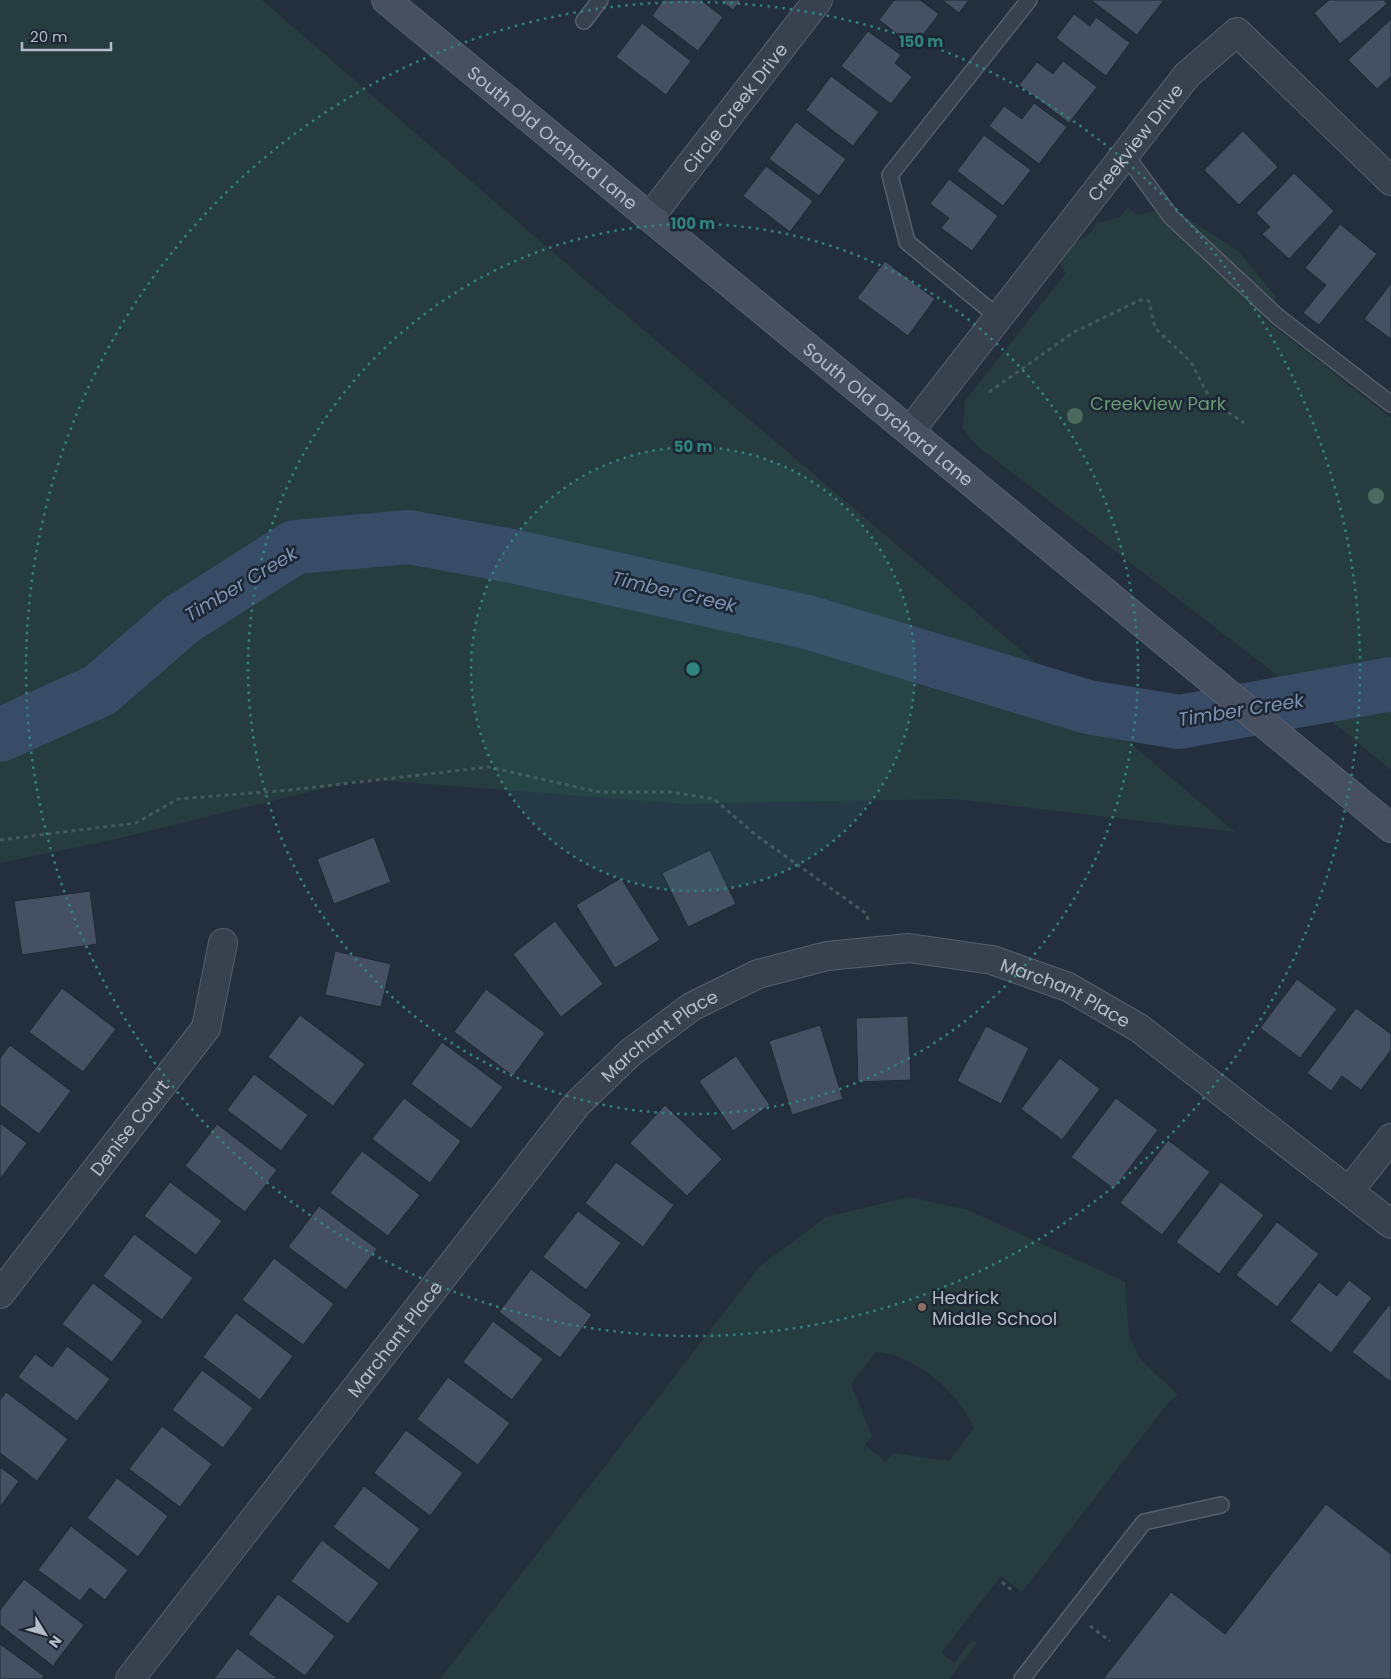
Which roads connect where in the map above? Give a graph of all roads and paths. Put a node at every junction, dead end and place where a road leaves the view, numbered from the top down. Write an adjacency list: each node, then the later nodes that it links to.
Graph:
1 (386, 0): 8 (street, South Old Orchard Lane)
2 (600, 0): 5 (lane)
3 (818, 0): 8 (street, Circle Creek Drive)
4 (1029, 0): 9 (lane)
5 (584, 21)
6 (1125, 154): 7 (street, Creekview Drive); 9 (street, Creekview Drive); 11 (lane)
7 (1391, 181)
8 (650, 217): 13 (street, South Old Orchard Lane)
9 (998, 317): 13 (street, Creekview Drive)
10 (989, 392): 12 (path)
11 (1391, 404)
12 (1244, 423)
13 (910, 431): 14 (street, South Old Orchard Lane)
14 (1391, 828)
15 (0, 840): 16 (path)
16 (868, 920)
17 (223, 942): 21 (street, Denise Court)
18 (1391, 1138): 19 (street)
19 (1349, 1191): 20 (street, Marchant Place); 25 (street, Marchant Place)
20 (1391, 1224)
21 (0, 1294)
22 (1221, 1505): 26 (lane)
23 (1002, 1582): 24 (path)
24 (1013, 1591)
25 (130, 1679)
26 (1022, 1679)

